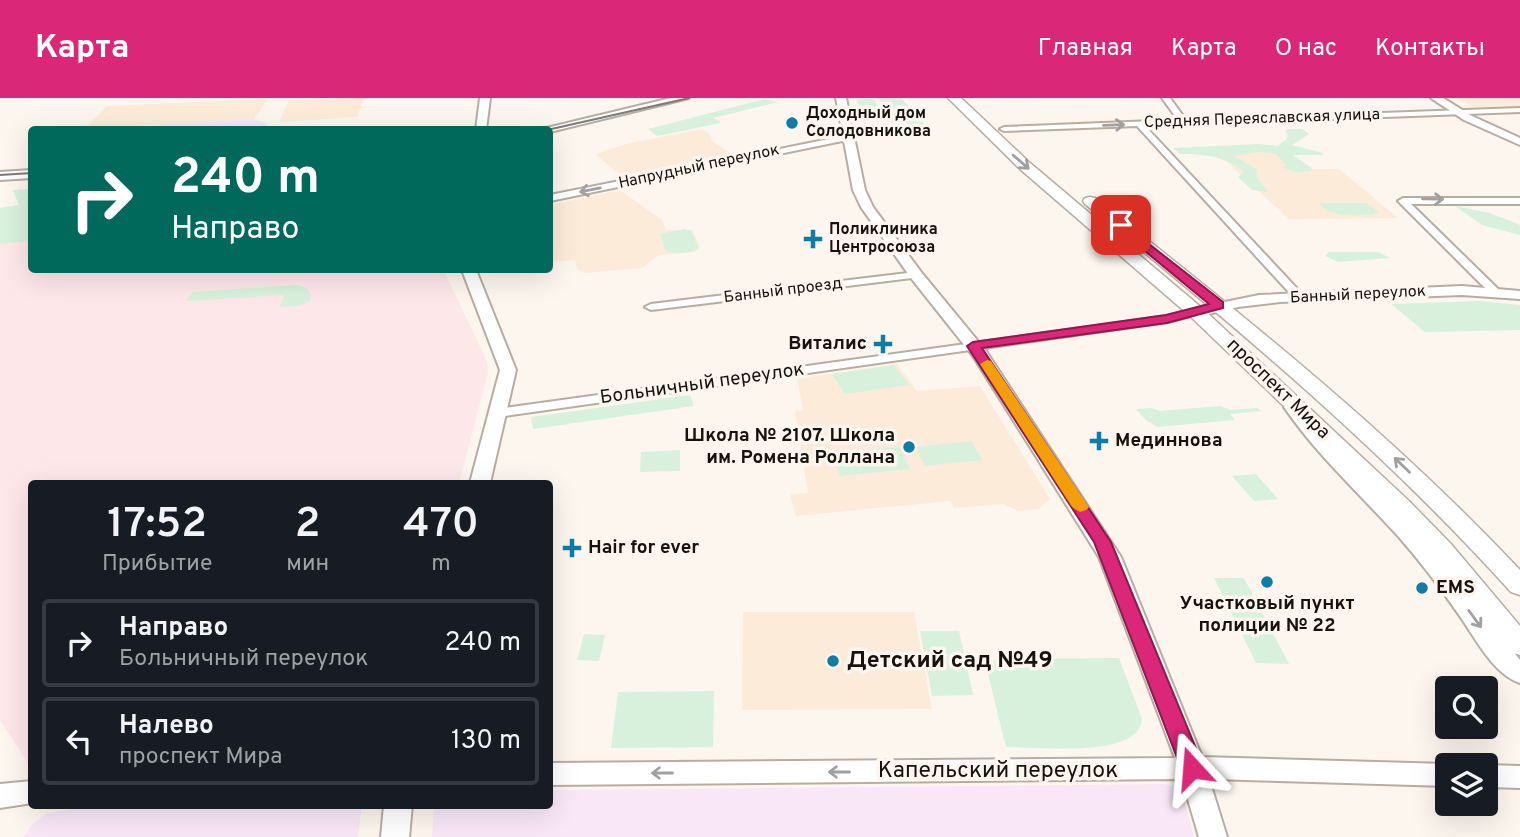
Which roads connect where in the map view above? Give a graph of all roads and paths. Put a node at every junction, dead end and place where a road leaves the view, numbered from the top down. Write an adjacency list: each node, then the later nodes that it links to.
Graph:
1 (485, 98): 12 (street)
2 (684, 98): 13 (street)
3 (841, 98): 15 (street)
4 (954, 98): 28 (main road, проспект Мира, one-way to 28)
5 (972, 98): 14 (main road, проспект Мира)
6 (1166, 98): 10 (street)
7 (1436, 98): 8 (street)
8 (1456, 110): 9 (street, Средняя Переяславская улица); 10 (street, Средняя Переяславская улица); 16 (street)
9 (1520, 110)
10 (1184, 123): 11 (street, Средняя Переяславская улица)
11 (1139, 124): 14 (street, Средняя Переяславская улица, one-way to 11); 25 (street)
12 (482, 126)
13 (553, 128)
14 (1004, 130): 26 (main road, проспект Мира)
15 (849, 137): 19 (street, Напрудный переулок, one-way to 19); 22 (street)
16 (1520, 142)
17 (28, 174): 18 (street)
18 (0, 176)
19 (553, 197)
20 (1520, 201): 23 (street, one-way to 20)
21 (470, 273): 31 (street)
22 (916, 275): 27 (street, Банный проезд); 29 (street)
23 (1494, 291): 24 (street, Банный переулок); 25 (street, Банный переулок)
24 (1520, 295)
25 (1300, 298): 26 (street, Банный переулок)
26 (1219, 305): 28 (street, Банный переулок); 33 (main road, проспект Мира, one-way to 26)
27 (651, 307)
28 (1196, 312): 29 (street, Больничный переулок); 30 (main road, проспект Мира)
29 (973, 346): 31 (street, Больничный переулок); 36 (street)
30 (1290, 399): 34 (main road, проспект Мира); 35 (street, one-way to 35)
31 (498, 413): 32 (street)
32 (482, 480)
33 (1520, 586)
34 (1520, 645)
35 (1520, 674)
36 (1192, 768): 37 (street, Капельский переулок, one-way to 37); 38 (street, Капельский переулок); 45 (street)
37 (553, 774)
38 (1435, 775)
39 (1498, 777): 40 (street)
40 (1520, 778)
41 (28, 792): 42 (street)
42 (0, 796)
43 (398, 809): 44 (street)
44 (395, 837)
45 (1213, 837)

